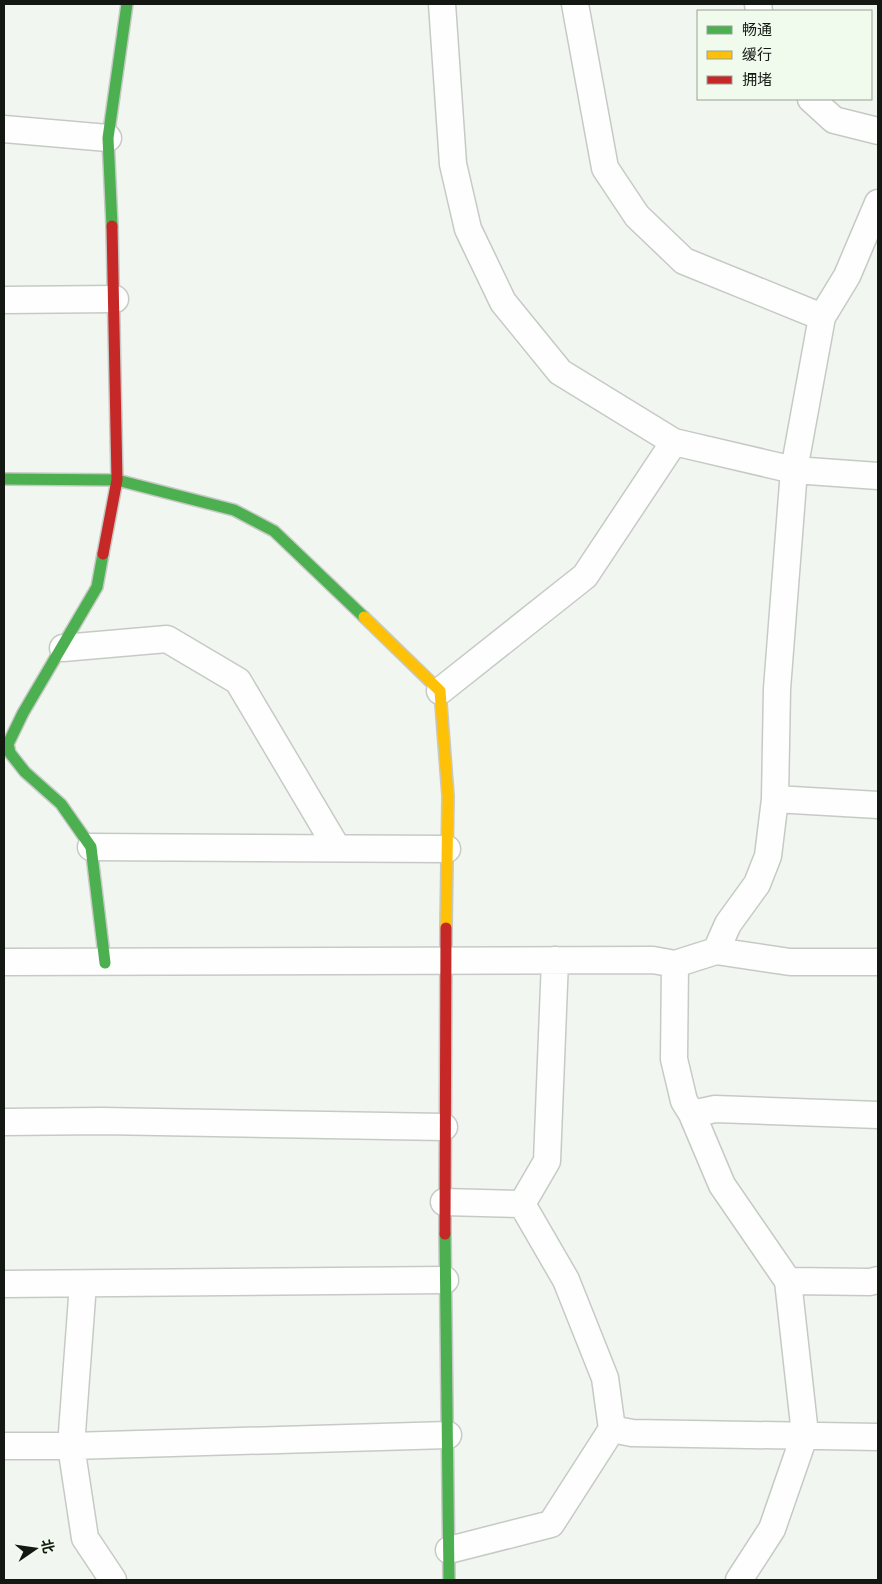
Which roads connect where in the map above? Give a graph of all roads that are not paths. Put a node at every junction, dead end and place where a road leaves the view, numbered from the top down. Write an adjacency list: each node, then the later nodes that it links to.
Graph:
1 (127, 4): 7 (street)
2 (442, 4): 12 (street)
3 (575, 4): 11 (street)
4 (812, 100): 6 (street)
5 (4, 129): 7 (street)
6 (878, 131)
7 (108, 138): 9 (street)
8 (878, 203): 11 (street)
9 (115, 299): 10 (street); 16 (street)
10 (4, 300)
11 (822, 318): 13 (street)
12 (674, 442): 13 (street); 18 (street)
13 (794, 470): 14 (street); 19 (street)
14 (878, 476)
15 (4, 479): 16 (street)
16 (117, 480): 17 (street); 18 (street)
17 (64, 648): 21 (street); 22 (street)
18 (440, 691): 23 (street)
19 (775, 799): 20 (street); 24 (street)
20 (878, 805)
21 (91, 847): 22 (street); 29 (street)
22 (337, 848): 23 (street)
23 (447, 849): 25 (street)
24 (716, 951): 28 (street); 30 (street)
25 (445, 960): 26 (street); 29 (street); 34 (street)
26 (555, 960): 30 (street); 36 (street)
27 (4, 962): 29 (street)
28 (878, 962)
29 (104, 963)
30 (675, 964): 31 (street)
31 (692, 1114): 32 (street); 39 (street)
32 (878, 1115)
33 (4, 1122): 34 (street)
34 (444, 1127): 35 (street)
35 (444, 1202): 36 (street); 37 (street)
36 (522, 1204): 42 (street)
37 (445, 1280): 41 (street); 44 (street)
38 (878, 1280): 39 (street)
39 (788, 1281): 43 (street)
40 (4, 1284): 41 (street)
41 (83, 1284): 47 (street)
42 (612, 1429): 43 (street); 48 (street)
43 (805, 1434): 45 (street); 51 (street)
44 (448, 1435): 47 (street); 48 (street)
45 (878, 1437)
46 (4, 1446): 47 (street)
47 (70, 1446): 49 (street)
48 (449, 1550): 50 (street)
49 (113, 1580)
50 (449, 1580)
51 (739, 1580)

